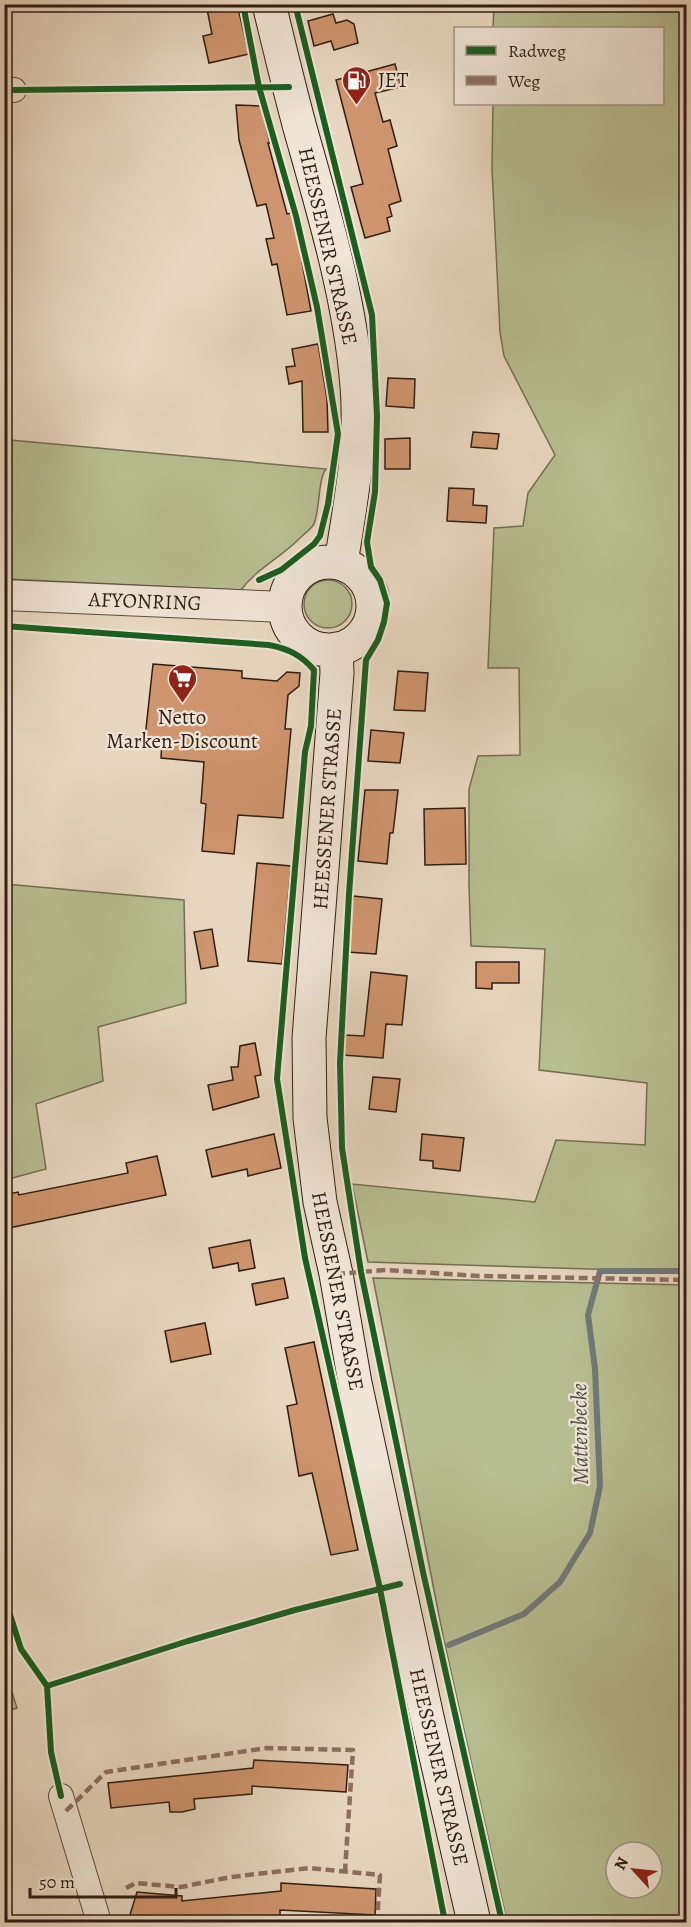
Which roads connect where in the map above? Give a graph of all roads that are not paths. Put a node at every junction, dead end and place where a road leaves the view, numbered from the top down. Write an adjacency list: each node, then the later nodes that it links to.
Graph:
1 (269, 4): 2 (main road, HEESSENER STRASSE)
2 (340, 563): 4 (main road); 5 (main road)
3 (4, 595): 4 (street, AFYONRING)
4 (285, 607): 5 (main road)
5 (336, 649): 8 (main road, HEESSENER STRASSE)
6 (61, 1796): 7 (street)
7 (99, 1923)
8 (474, 1923)

